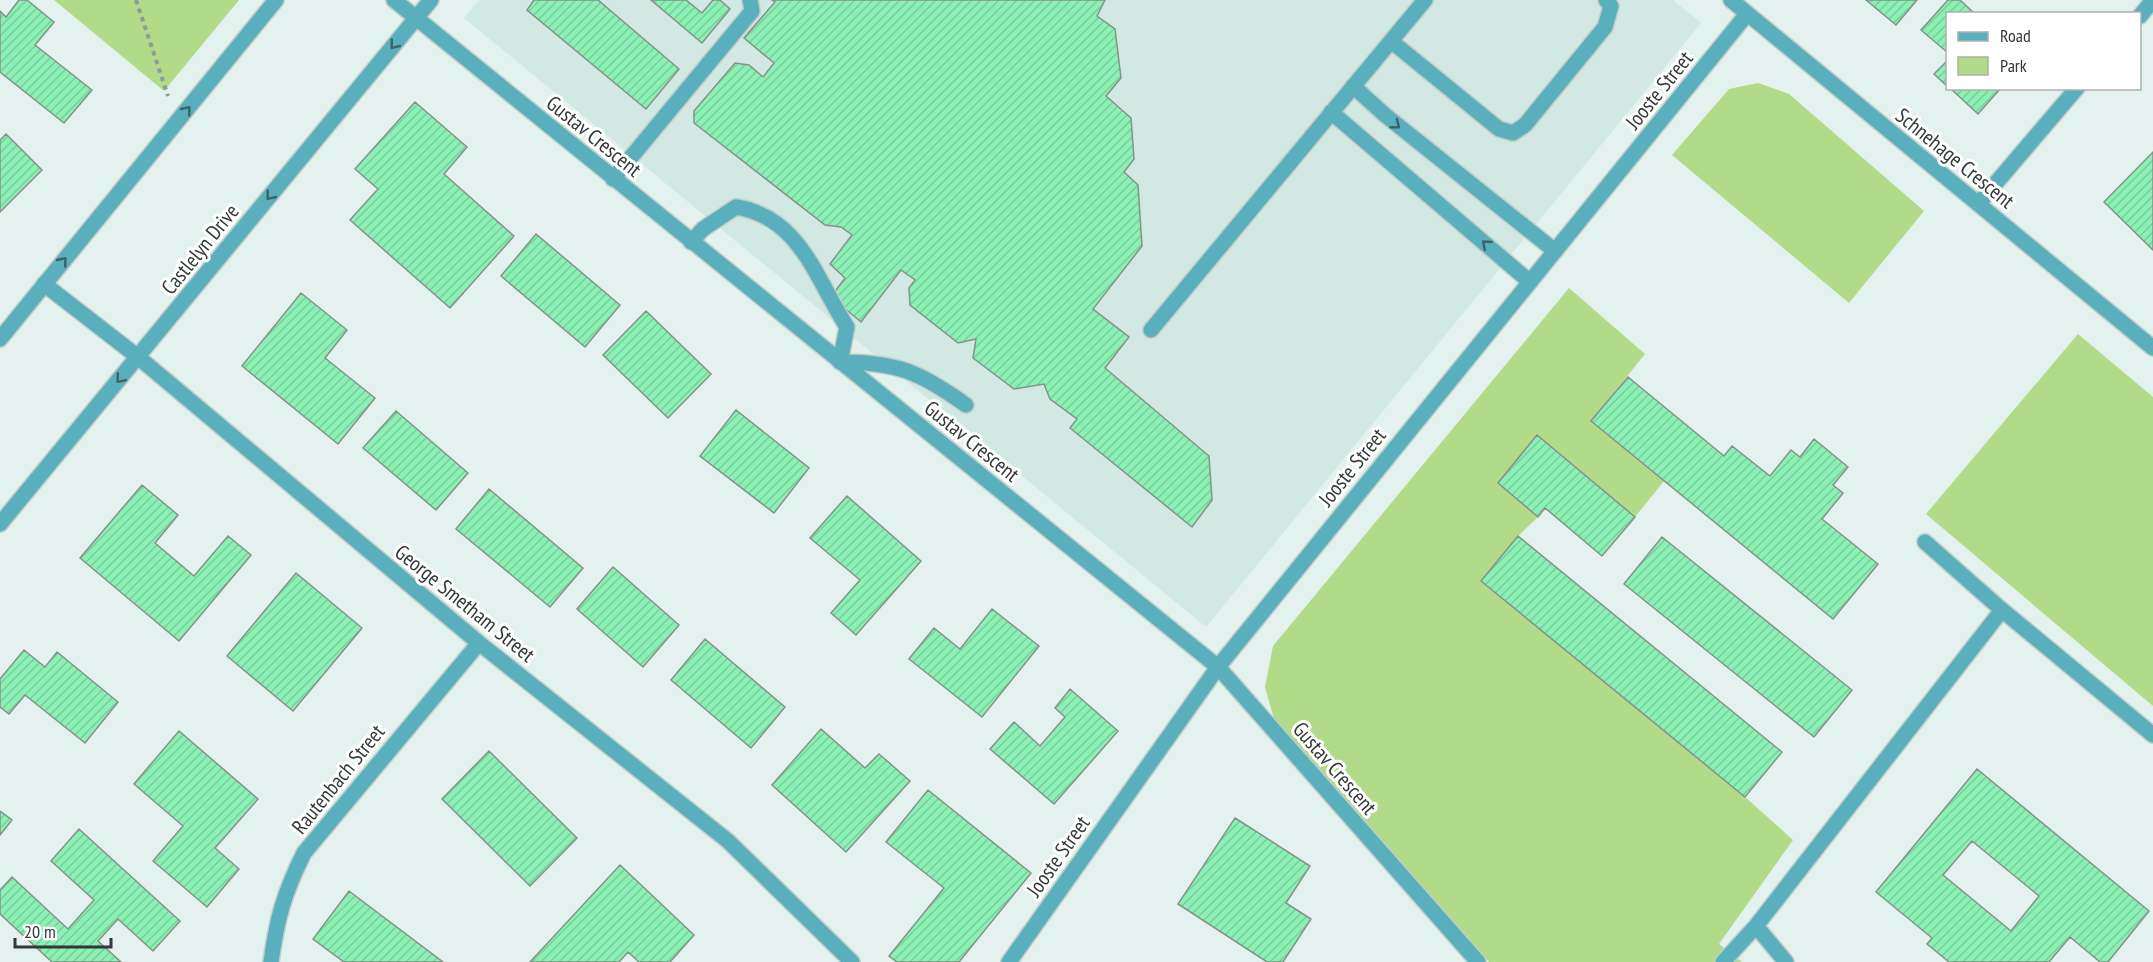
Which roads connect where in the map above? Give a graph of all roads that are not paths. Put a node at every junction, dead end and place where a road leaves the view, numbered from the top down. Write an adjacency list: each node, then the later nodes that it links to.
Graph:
1 (276, 0): 21 (street, one-way to 1)
2 (394, 0): 11 (street, Gustav Crescent)
3 (431, 0): 11 (street, Castlelyn Drive)
4 (750, 0): 16 (street)
5 (1425, 0): 12 (street)
6 (1606, 0): 12 (street)
7 (1731, 0): 9 (street, Schnehage Crescent)
8 (2153, 0): 10 (street)
9 (1748, 14): 17 (street, Schnehage Crescent); 19 (street, Jooste Street)
10 (2141, 14)
11 (416, 18): 16 (street, Gustav Crescent); 25 (street, Castlelyn Drive, one-way to 25)
12 (1391, 41): 13 (street)
13 (1353, 86): 15 (street); 19 (street, one-way to 19)
14 (2075, 90): 17 (street)
15 (1331, 112): 20 (street, one-way to 15); 22 (street)
16 (613, 179): 18 (street, Gustav Crescent)
17 (1978, 204): 24 (street, Schnehage Crescent)
18 (691, 242): 26 (street, Gustav Crescent); 26 (street)
19 (1555, 251): 20 (street, Jooste Street)
20 (1530, 282): 32 (street, Jooste Street)
21 (45, 284): 23 (street); 25 (street, George Smetham Street)
22 (1151, 330)
23 (0, 339)
24 (2153, 348)
25 (138, 357): 28 (street, Castlelyn Drive, one-way to 28); 31 (street, George Smetham Street)
26 (840, 362): 27 (street); 32 (street, Gustav Crescent)
27 (966, 405)
28 (0, 524)
29 (1925, 542): 30 (street)
30 (2002, 610): 33 (street); 34 (street)
31 (478, 643): 35 (street, Rautenbach Street); 36 (street, George Smetham Street)
32 (1218, 667): 37 (street, Jooste Street); 38 (street, Gustav Crescent)
33 (2153, 735)
34 (1756, 926): 39 (street); 40 (street)
35 (271, 962)
36 (852, 962)
37 (1009, 962)
38 (1478, 962)
39 (1724, 962)
40 (1786, 962)

